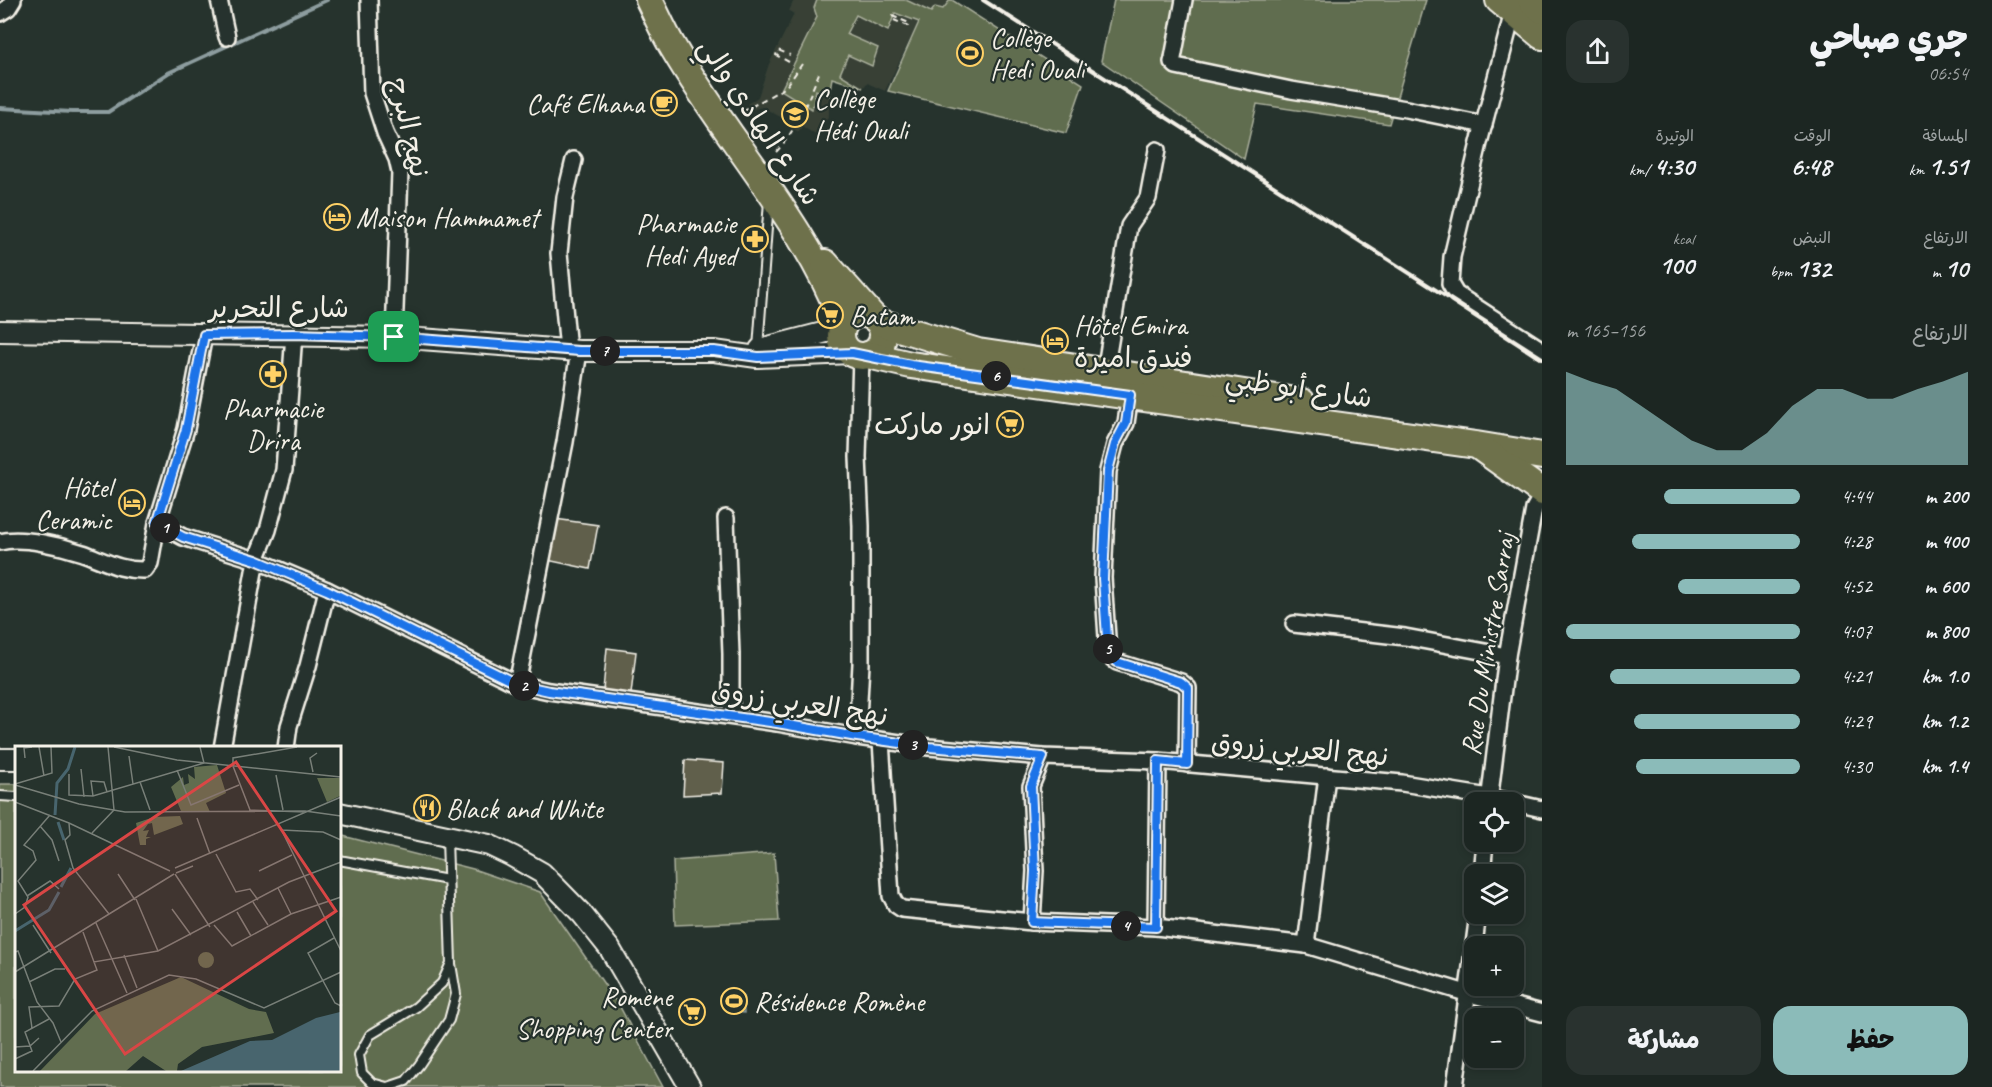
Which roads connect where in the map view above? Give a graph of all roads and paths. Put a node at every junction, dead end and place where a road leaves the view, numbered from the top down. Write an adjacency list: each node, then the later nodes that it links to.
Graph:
1 (13, 0): 8 (street)
2 (219, 0): 12 (street)
3 (369, 0): 29 (street, نهج البرج)
4 (649, 0): 22 (main road, شارع الهادي والي)
5 (1184, 0): 18 (street)
6 (1516, 3): 7 (main road); 11 (main road); 18 (street)
7 (1542, 10)
8 (0, 13)
9 (892, 16): 10 (path)
10 (894, 20)
11 (1542, 36)
12 (227, 37)
13 (790, 55): 14 (path)
14 (789, 62)
15 (802, 64): 17 (path)
16 (820, 71): 20 (path)
17 (742, 112)
18 (1484, 125): 30 (street)
19 (1156, 150): 34 (street)
20 (776, 152)
21 (574, 160): 31 (street)
22 (770, 192): 23 (main road, شارع الهادي والي); 32 (lane)
23 (805, 243): 24 (main road, شارع الهادي والي); 25 (main road, شارع الهادي والي)
24 (876, 319): 25 (main road); 33 (main road); 34 (main road, شارع أبو ظبي)
25 (843, 326): 32 (street, شارع التحرير); 33 (main road)
26 (0, 331): 28 (street, شارع التحرير)
27 (294, 334): 28 (street, شارع التحرير); 29 (street, شارع التحرير); 44 (street)
28 (204, 335): 42 (street)
29 (394, 337): 31 (street, شارع التحرير)
30 (1542, 350)
31 (574, 351): 32 (street, شارع التحرير); 48 (street)
32 (758, 353): 33 (street, شارع التحرير)
33 (861, 355): 35 (main road, شارع أبو ظبي); 50 (street)
34 (1105, 372): 36 (main road, شارع أبو ظبي)
35 (1130, 395): 36 (main road, شارع أبو ظبي); 56 (street)
36 (1194, 395): 37 (main road, شارع أبو ظبي); 38 (main road, شارع أبو ظبي)
37 (1542, 440)
38 (1476, 444): 39 (main road, شارع أبو ظبي); 40 (main road)
39 (1542, 456)
40 (1542, 494): 47 (street, Rue Du Ministre Sarraj)
41 (726, 518): 49 (street)
42 (157, 523): 43 (street); 44 (street, نهج العربي زروق)
43 (0, 543)
44 (256, 560): 45 (street, نهج العربي زروق); 52 (street)
45 (327, 590): 48 (street, نهج العربي زروق); 53 (street)
46 (1294, 624): 47 (street)
47 (1507, 656): 58 (street, Rue Du Ministre Sarraj)
48 (517, 684): 49 (street, نهج العربي زروق)
49 (731, 716): 50 (street, نهج العربي زروق)
50 (857, 737): 51 (street, نهج العربي زروق)
51 (881, 741): 54 (street, نهج العربي زروق); 68 (street)
52 (222, 746)
53 (286, 746)
54 (1043, 757): 55 (street, نهج العربي زروق); 68 (street)
55 (1158, 761): 56 (street, نهج العربي زروق); 69 (street)
56 (1187, 764): 57 (street, نهج العربي زروق)
57 (1327, 776): 59 (street, نهج العربي زروق); 70 (street)
58 (1490, 792)
59 (1464, 795)
60 (0, 796): 61 (lane)
61 (15, 797)
62 (1524, 807): 63 (street, نهج العربي زروق)
63 (1542, 810)
64 (340, 813): 65 (street)
65 (447, 835): 67 (lane); 77 (street)
66 (340, 860): 67 (lane)
67 (448, 880): 71 (lane)
68 (1032, 922): 69 (street)
69 (1156, 927): 70 (street)
70 (1306, 945): 72 (street)
71 (451, 964): 76 (lane); 76 (lane)
72 (1464, 992)
73 (1466, 996): 78 (street)
74 (1477, 996): 75 (street)
75 (1542, 1013)
76 (388, 1087)
77 (690, 1087)
78 (1455, 1087)

